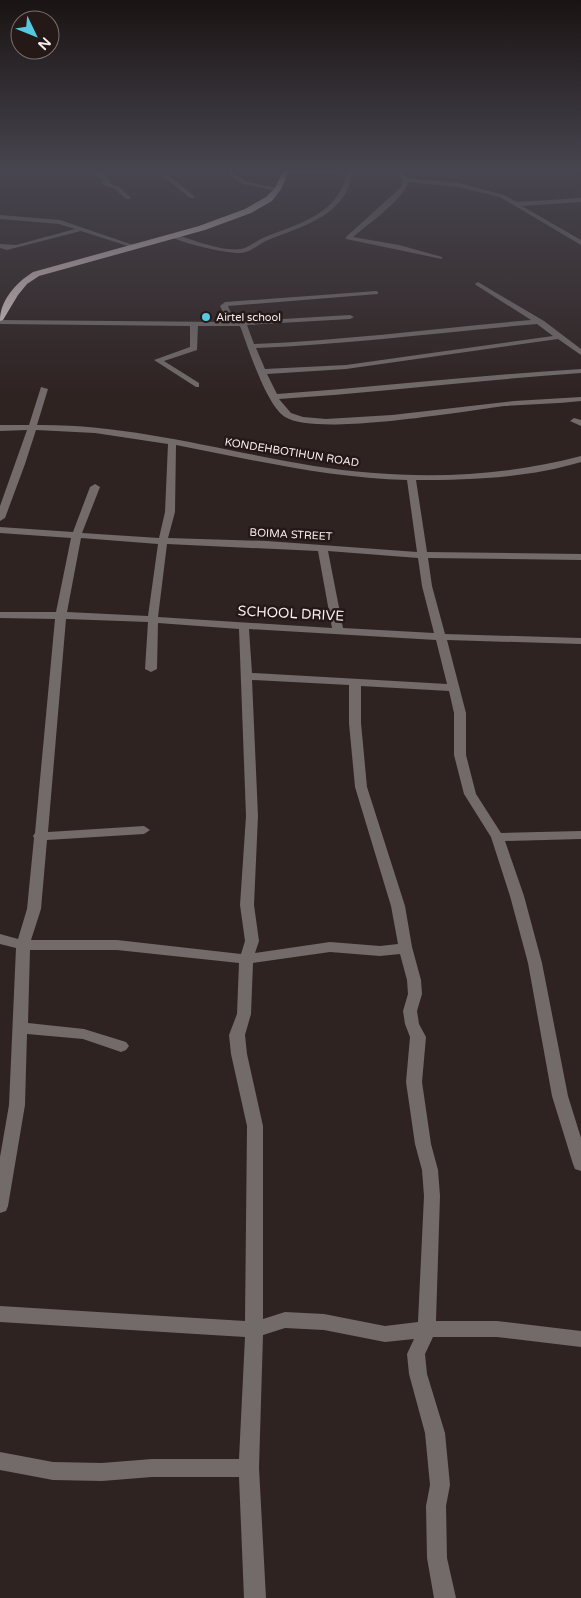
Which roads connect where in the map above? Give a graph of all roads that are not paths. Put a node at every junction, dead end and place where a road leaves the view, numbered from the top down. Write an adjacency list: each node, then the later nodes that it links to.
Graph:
1 (0, 246): 2 (street)
2 (21, 246)
3 (133, 246): 11 (highway)
4 (215, 246): 5 (street)
5 (252, 246)
6 (396, 246): 7 (street)
7 (440, 258)
8 (478, 284): 13 (street)
9 (376, 293): 15 (street)
10 (350, 317): 16 (street)
11 (0, 318)
12 (0, 322): 14 (street)
13 (537, 322): 17 (street); 18 (street)
14 (194, 324): 15 (street); 22 (street)
15 (233, 324): 16 (street)
16 (243, 324): 18 (street)
17 (560, 338): 19 (street); 21 (street)
18 (252, 346): 21 (street)
19 (581, 353)
20 (581, 371): 24 (street)
21 (261, 372): 24 (street)
22 (196, 385)
23 (44, 389): 26 (street)
24 (275, 397): 25 (street)
25 (581, 399)
26 (31, 427): 27 (street, KONDEHBOTIHUN ROAD); 28 (street, KONDEHBOTIHUN ROAD); 32 (street)
27 (0, 428)
28 (172, 442): 30 (street, KONDEHBOTIHUN ROAD); 35 (street)
29 (581, 459): 30 (street, KONDEHBOTIHUN ROAD)
30 (411, 477): 37 (street)
31 (95, 486): 34 (street)
32 (0, 518)
33 (0, 530): 34 (street, BOIMA STREET)
34 (77, 534): 35 (street, BOIMA STREET); 40 (street)
35 (163, 541): 36 (street, BOIMA STREET); 41 (street)
36 (322, 548): 37 (street, BOIMA STREET); 43 (street)
37 (422, 555): 38 (street, BOIMA STREET); 44 (street)
38 (581, 557)
39 (0, 614): 40 (street, SCHOOL DRIVE)
40 (60, 616): 41 (street, SCHOOL DRIVE); 52 (street)
41 (152, 618): 42 (street, SCHOOL DRIVE); 46 (street)
42 (244, 626): 43 (street, SCHOOL DRIVE); 47 (street)
43 (338, 630): 44 (street, SCHOOL DRIVE)
44 (440, 637): 45 (street, SCHOOL DRIVE); 49 (street)
45 (581, 642)
46 (151, 669)
47 (247, 676): 48 (street); 57 (street)
48 (355, 682): 49 (street); 56 (street)
49 (453, 688): 53 (street)
50 (144, 830): 52 (street)
51 (581, 835): 53 (street)
52 (39, 836): 55 (street)
53 (497, 837): 60 (street)
54 (0, 939): 55 (street)
55 (23, 945): 57 (street); 58 (street)
56 (405, 948): 57 (street); 64 (street)
57 (246, 959): 63 (street)
58 (21, 1028): 59 (street); 61 (street)
59 (121, 1046)
60 (581, 1164)
61 (0, 1206)
62 (0, 1314): 63 (street)
63 (254, 1330): 64 (street); 67 (street)
64 (427, 1330): 65 (street); 69 (street)
65 (581, 1339)
66 (0, 1461): 67 (street)
67 (249, 1468): 68 (street)
68 (255, 1598)
69 (445, 1598)

